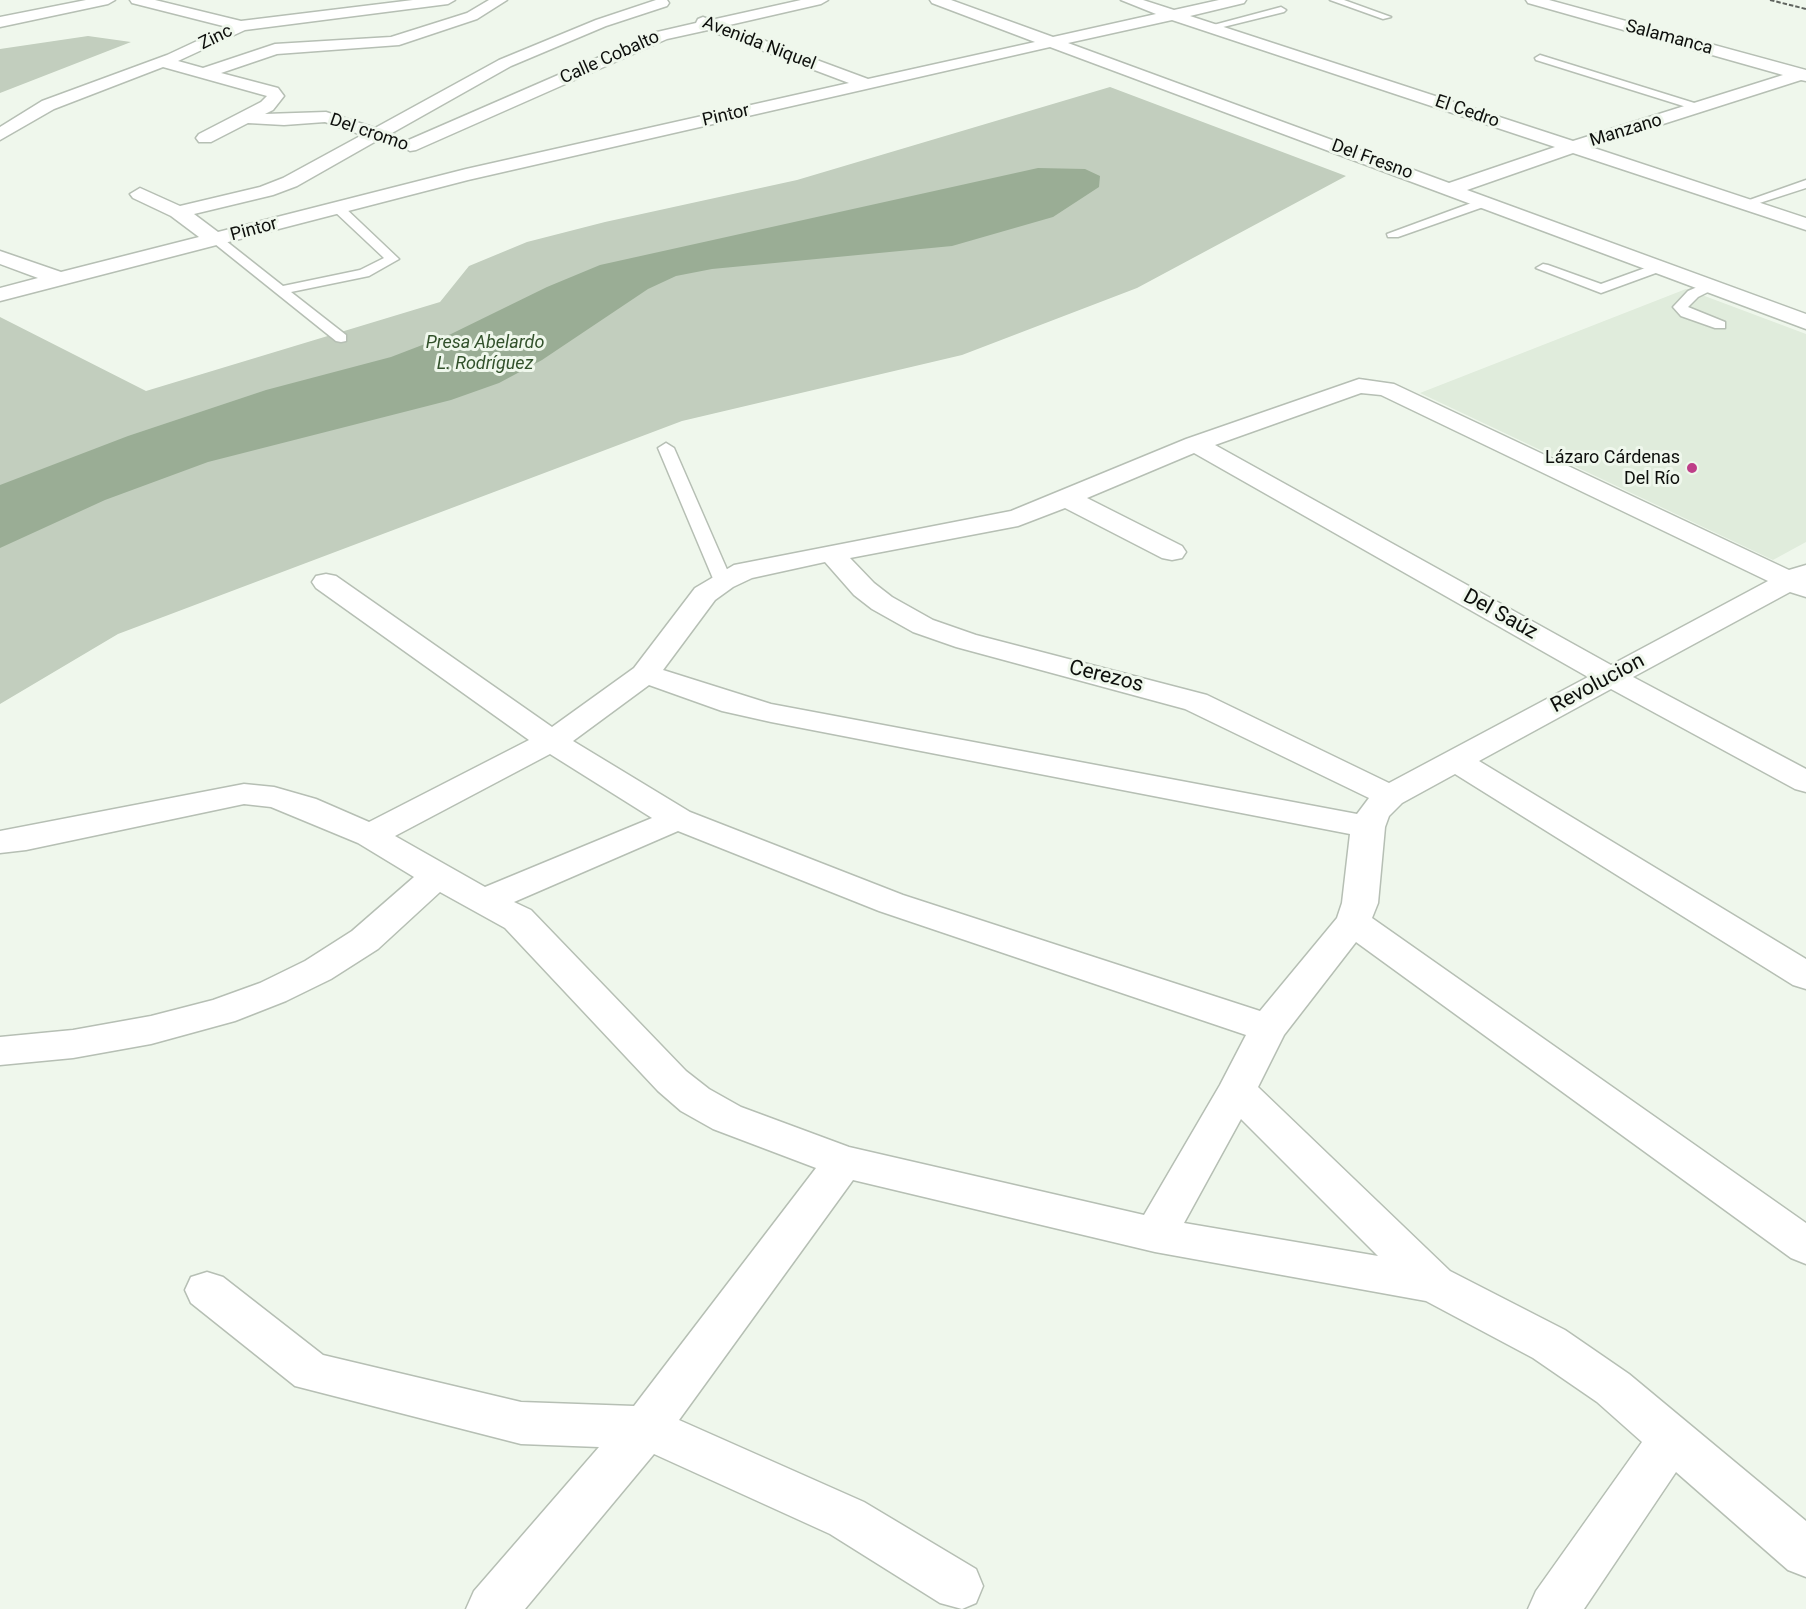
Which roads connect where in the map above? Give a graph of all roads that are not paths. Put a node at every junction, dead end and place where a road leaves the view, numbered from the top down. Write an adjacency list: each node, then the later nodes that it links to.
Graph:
1 (108, 0): 15 (street)
2 (137, 0): 17 (street)
3 (448, 0): 17 (street, Zinc)
4 (500, 0): 22 (street)
5 (821, 0): 16 (street, Calle Cobalto)
6 (937, 0): 19 (street, Del Fresno)
7 (1128, 0): 13 (street, El Cedro)
8 (1239, 0): 13 (street, Pintor)
9 (1335, 0): 14 (lane)
10 (1533, 0): 23 (street, Salamanca)
11 (657, 2): 16 (street, Avenida Niquel); 27 (street)
12 (1281, 10): 18 (lane)
13 (1175, 15): 18 (street, El Cedro); 19 (street, Pintor)
14 (1386, 17)
15 (0, 22)
16 (706, 24): 24 (street, Avenida Niquel); 30 (street, Calle Cobalto)
17 (240, 27): 21 (street, Zinc)
18 (1211, 27): 31 (street, El Cedro)
19 (1051, 44): 24 (street, Pintor); 36 (street, Del Fresno)
20 (1540, 58): 25 (lane)
21 (162, 62): 22 (street); 28 (street, Zinc)
22 (202, 74): 26 (street)
23 (1804, 75): 25 (street, Manzano)
24 (866, 84): 34 (street, Pintor)
25 (1700, 108): 31 (street, Manzano)
26 (245, 118): 27 (street, Del cromo); 29 (street)
27 (378, 133): 30 (street, Del cromo); 41 (street)
28 (0, 135)
29 (205, 138)
30 (410, 146): 32 (street, Del cromo)
31 (1572, 147): 36 (street, Manzano); 39 (street, El Cedro)
32 (426, 154)
33 (445, 164): 34 (street)
34 (466, 175): 40 (street, Pintor)
35 (1806, 184): 39 (lane)
36 (1451, 189): 38 (street, Del Fresno)
37 (140, 194): 41 (street)
38 (1485, 202): 43 (lane); 46 (street, Del Fresno)
39 (1744, 204): 42 (street, El Cedro)
40 (338, 208): 44 (street, Pintor); 50 (lane)
41 (178, 212): 44 (street)
42 (1806, 225)
43 (1394, 234)
44 (216, 240): 48 (street, Pintor); 50 (lane)
45 (0, 257): 48 (street)
46 (1659, 267): 47 (lane); 49 (street, Del Fresno)
47 (1543, 268)
48 (60, 279): 51 (street, Pintor)
49 (1709, 286): 52 (street, Del Fresno); 53 (lane)
50 (280, 290): 54 (lane)
51 (0, 295)
52 (1806, 322)
53 (1720, 325)
54 (341, 338)
55 (1195, 444): 57 (street); 61 (street); 64 (street, Del Saúz)
56 (666, 448): 60 (lane)
57 (1068, 499): 58 (street); 59 (street)
58 (1172, 552)
59 (831, 553): 60 (street); 68 (street, Cerezos)
60 (723, 581): 63 (street)
61 (1800, 581): 64 (street, Revolucion)
62 (326, 582): 65 (street)
63 (645, 674): 65 (street); 70 (street)
64 (1612, 678): 66 (street, Revolucion); 67 (street, Del Saúz)
65 (550, 741): 69 (street); 71 (street)
66 (1455, 760): 68 (street, Revolucion); 76 (street)
67 (1806, 782)
68 (1390, 796): 70 (street)
69 (678, 819): 74 (street); 77 (street)
70 (1368, 827): 75 (street)
71 (370, 835): 72 (street); 73 (street)
72 (0, 842)
73 (437, 876): 74 (street); 78 (street)
74 (486, 900): 80 (street)
75 (1353, 922): 77 (street); 82 (street)
76 (1806, 976)
77 (1268, 1028): 79 (street)
78 (0, 1051)
79 (1237, 1090): 81 (street); 83 (street)
80 (844, 1162): 81 (street); 85 (street)
81 (1155, 1235): 83 (street)
82 (1806, 1246)
83 (1434, 1284): 86 (street)
84 (207, 1290): 85 (street)
85 (646, 1428): 88 (street); 89 (street)
86 (1673, 1437): 87 (street); 90 (street)
87 (1806, 1553)
88 (958, 1586)
89 (492, 1609)
90 (1554, 1609)

